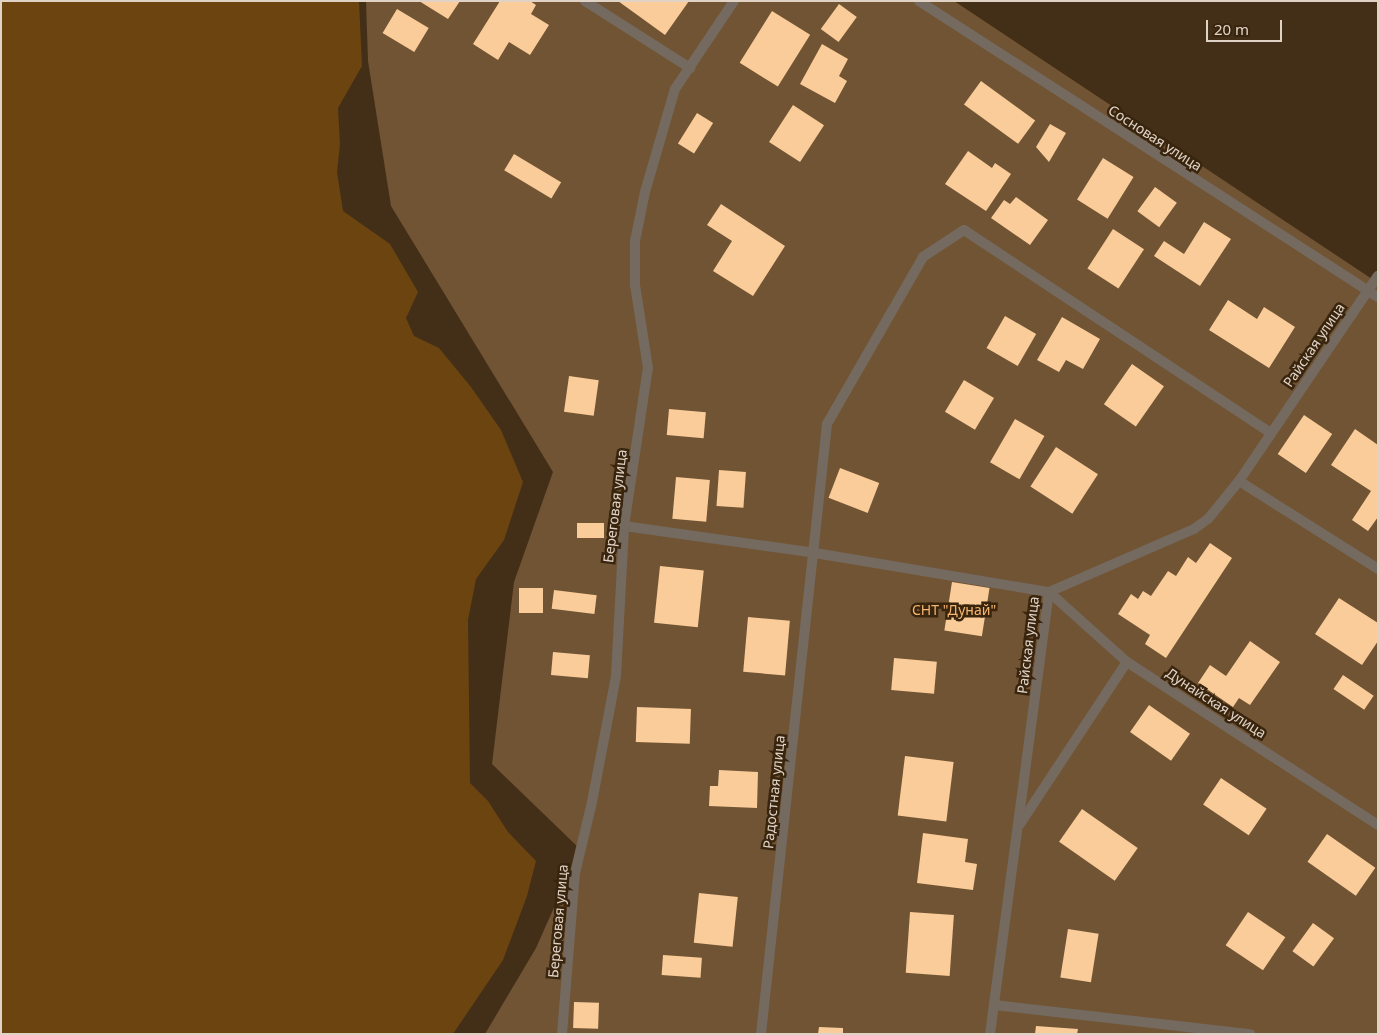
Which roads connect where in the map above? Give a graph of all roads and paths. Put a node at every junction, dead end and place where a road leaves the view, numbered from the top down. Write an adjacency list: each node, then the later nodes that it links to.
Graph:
1 (585, 1): 4 (street)
2 (734, 1): 4 (street, Береговая улица)
3 (919, 1): 6 (street, Сосновая улица)
4 (690, 68): 10 (street, Береговая улица)
5 (1378, 276): 6 (street, Райская улица)
6 (1368, 291): 7 (street, Сосновая улица); 8 (street, Райская улица)
7 (1378, 297)
8 (1271, 434): 9 (street, Райская улица); 11 (street, Радостная улица)
9 (1239, 481): 12 (street); 13 (street, Райская улица)
10 (624, 526): 11 (street); 18 (street, Береговая улица)
11 (815, 553): 13 (street); 19 (street, Радостная улица)
12 (1378, 569)
13 (1049, 592): 14 (street, Дунайская улица); 16 (street, Райская улица)
14 (1127, 662): 15 (street, Дунайская улица); 16 (street)
15 (1378, 825)
16 (1019, 826): 17 (street, Райская улица)
17 (994, 1005): 20 (street, Райская улица); 21 (street)
18 (562, 1034)
19 (761, 1034)
20 (990, 1034)
21 (1250, 1034)

